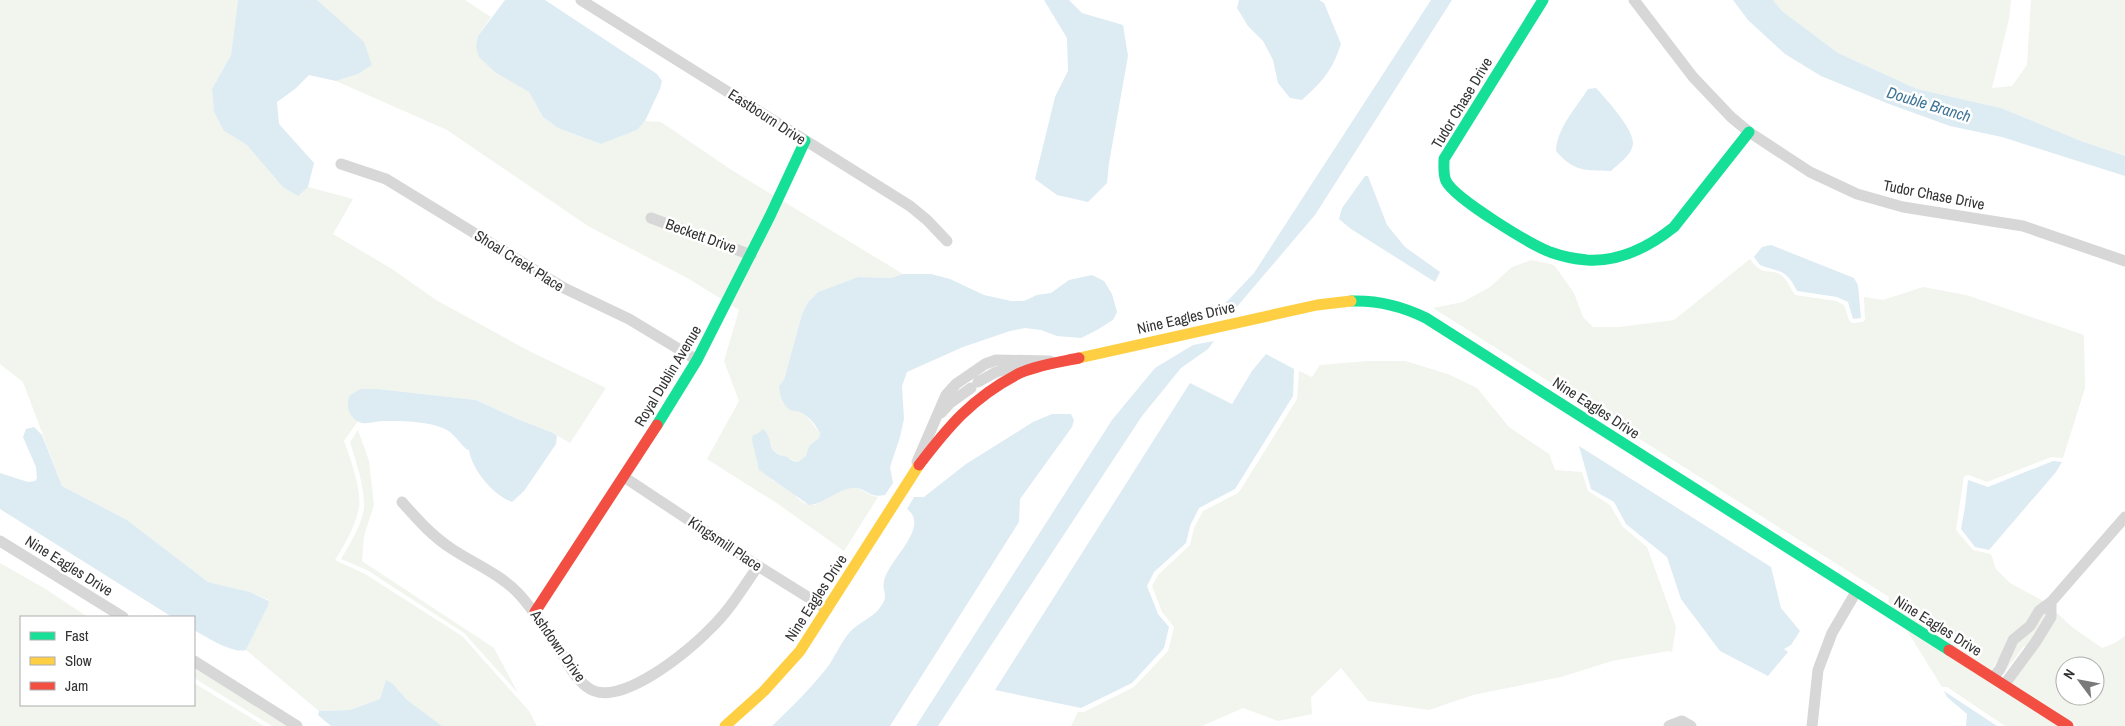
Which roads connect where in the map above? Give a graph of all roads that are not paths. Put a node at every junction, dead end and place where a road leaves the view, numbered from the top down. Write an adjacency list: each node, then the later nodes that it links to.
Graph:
1 (581, 0): 5 (street, Eastbourn Drive)
2 (1543, 0): 4 (street, Tudor Chase Drive)
3 (1634, 0): 4 (street, Tudor Chase Drive)
4 (1749, 132): 10 (street, Tudor Chase Drive)
5 (805, 141): 8 (street, Eastbourn Drive); 9 (street, Royal Dublin Avenue)
6 (340, 164): 11 (street, Shoal Creek Place)
7 (650, 218): 9 (street, Beckett Drive)
8 (947, 241)
9 (751, 255): 11 (street, Royal Dublin Avenue)
10 (2125, 261)
11 (697, 360): 15 (street, Royal Dublin Avenue)
12 (1059, 362): 13 (street, Nine Eagles Drive); 13 (street, Nine Eagles Drive); 14 (street, Nine Eagles Drive); 20 (street, Nine Eagles Drive)
13 (933, 422): 14 (street, Nine Eagles Drive)
14 (914, 470): 22 (street, Nine Eagles Drive)
15 (624, 477): 19 (street, Kingsmill Place); 23 (street, Royal Dublin Avenue)
16 (402, 502): 23 (street, Ashdown Drive)
17 (2125, 517): 21 (street)
18 (0, 541): 24 (street, Nine Eagles Drive)
19 (758, 566): 22 (street, Kingsmill Place); 23 (street, Ashdown Drive)
20 (1856, 592): 26 (street, Nine Eagles Drive); 32 (street)
21 (2051, 602): 26 (street); 27 (street)
22 (827, 609): 29 (street, Nine Eagles Drive)
23 (534, 612)
24 (121, 616)
25 (195, 662): 28 (street)
26 (1993, 678): 27 (street, Nine Eagles Drive)
27 (2004, 685): 33 (street, Nine Eagles Drive)
28 (297, 726)
29 (724, 726)
30 (1669, 726): 31 (street)
31 (1691, 726)
32 (1812, 726)
33 (2068, 726)

